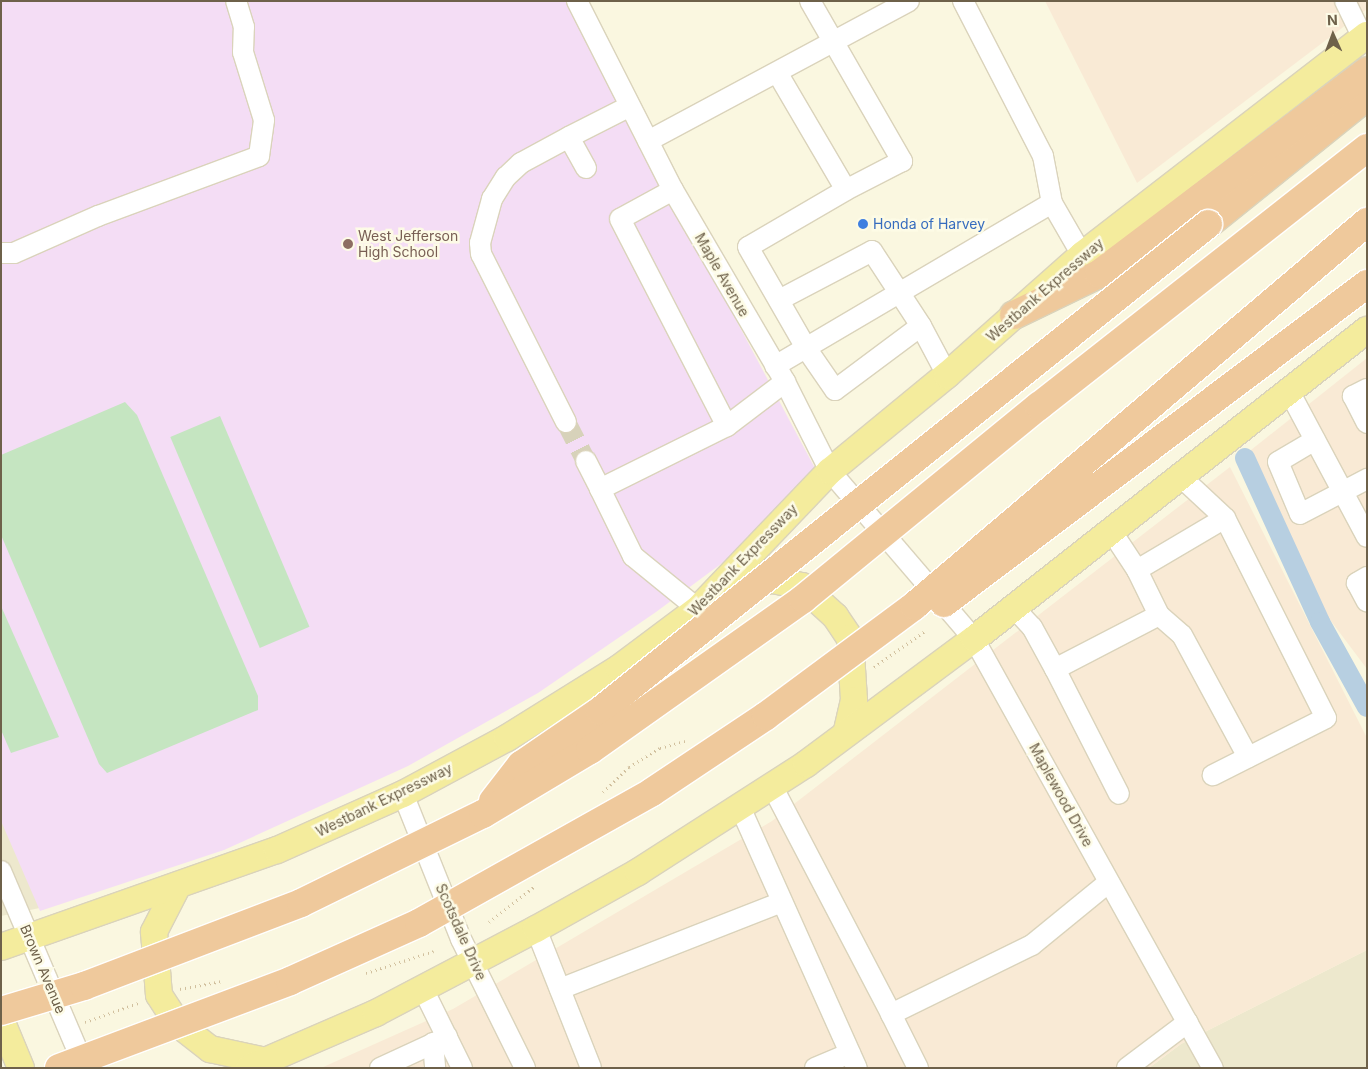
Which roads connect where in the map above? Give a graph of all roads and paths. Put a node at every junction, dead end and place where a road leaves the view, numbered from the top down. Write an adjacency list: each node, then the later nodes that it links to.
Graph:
1 (236, 1): 21 (street)
2 (577, 1): 12 (street, Maple Avenue)
3 (810, 1): 8 (street)
4 (909, 1): 8 (street)
5 (963, 1): 19 (street)
6 (1345, 1): 7 (street)
7 (1365, 36): 22 (main road, Westbank Expressway)
8 (835, 43): 10 (street); 18 (street)
9 (1367, 71): 26 (highway)
10 (778, 74): 14 (street); 18 (street)
11 (1367, 96): 67 (highway, bridge)
12 (630, 106): 13 (street); 14 (street, Maple Avenue)
13 (569, 137): 16 (street); 34 (street)
14 (648, 141): 17 (street, Maple Avenue)
15 (1367, 148): 67 (highway, bridge)
16 (586, 168)
17 (673, 190): 30 (street, Maple Avenue); 36 (street)
18 (846, 190): 25 (street)
19 (1052, 203): 22 (street); 24 (street)
20 (1367, 222): 59 (highway, bridge)
21 (1, 253)
22 (1082, 255): 26 (main road, Westbank Expressway)
23 (1367, 284): 59 (highway, bridge)
24 (899, 294): 25 (street); 27 (street); 29 (street)
25 (779, 300): 29 (street)
26 (1014, 316): 31 (main road, Westbank Expressway)
27 (921, 326): 29 (street); 31 (street)
28 (1367, 330): 33 (main road)
29 (806, 348): 30 (street)
30 (780, 374): 36 (street); 39 (street, Maple Avenue)
31 (947, 375): 39 (main road, Westbank Expressway)
32 (1367, 390): 35 (street)
33 (1290, 393): 37 (street); 40 (main road)
34 (566, 422)
35 (1367, 423)
36 (727, 426): 42 (street)
37 (1315, 440): 43 (street); 43 (street)
38 (586, 461): 42 (street)
39 (830, 471): 46 (street, Maple Avenue); 50 (main road, Westbank Expressway)
40 (1182, 478): 44 (street); 45 (main road)
41 (1367, 479): 43 (street)
42 (600, 489): 53 (street)
43 (1343, 493): 47 (street)
44 (1225, 518): 48 (street); 61 (street)
45 (1112, 532): 48 (street); 52 (main road)
46 (887, 536): 56 (street, Maplewood Drive)
47 (1367, 537)
48 (1137, 570): 54 (street)
49 (1367, 577): 51 (street)
50 (718, 587): 53 (main road, Westbank Expressway); 60 (main road)
51 (1367, 602)
52 (1014, 608): 56 (main road); 57 (street)
53 (698, 609): 64 (main road, Westbank Expressway)
54 (1159, 615): 57 (street); 61 (street)
55 (925, 631): 58 (path)
56 (974, 639): 60 (main road); 69 (street, Maplewood Drive)
57 (1055, 669): 65 (street)
58 (871, 670)
59 (766, 716): 86 (highway, bridge)
60 (847, 730): 63 (main road)
61 (1248, 758): 62 (street)
62 (1213, 775)
63 (772, 786): 66 (main road); 79 (street)
64 (403, 794): 70 (main road, Westbank Expressway); 75 (street, Scotsdale Drive)
65 (1119, 794)
66 (740, 807): 71 (street); 72 (main road)
67 (483, 814): 78 (highway, bridge)
68 (3, 880): 73 (street, Brown Avenue)
69 (1109, 882): 79 (street); 81 (street, Maplewood Drive)
70 (178, 885): 73 (main road, Westbank Expressway); 84 (main road)
71 (782, 902): 77 (street); 83 (street)
72 (536, 929): 75 (main road); 77 (street)
73 (29, 936): 74 (main road, Westbank Expressway); 87 (street, Brown Avenue)
74 (1, 946)
75 (473, 962): 76 (main road); 91 (street, Scotsdale Drive)
76 (423, 989): 82 (street); 84 (main road)
77 (560, 989): 92 (street)
78 (1, 1011)
79 (891, 1014): 94 (street)
80 (1, 1020): 85 (main road)
81 (1188, 1022): 95 (street); 96 (street, Maplewood Drive)
82 (440, 1040): 88 (street); 89 (street); 90 (street)
83 (853, 1061): 93 (street)
84 (266, 1066)
85 (21, 1068)
86 (59, 1068)
87 (85, 1068)
88 (380, 1068)
89 (435, 1068)
90 (462, 1068)
91 (525, 1068)
92 (591, 1068)
93 (815, 1068)
94 (918, 1068)
95 (1127, 1068)
96 (1213, 1068)

